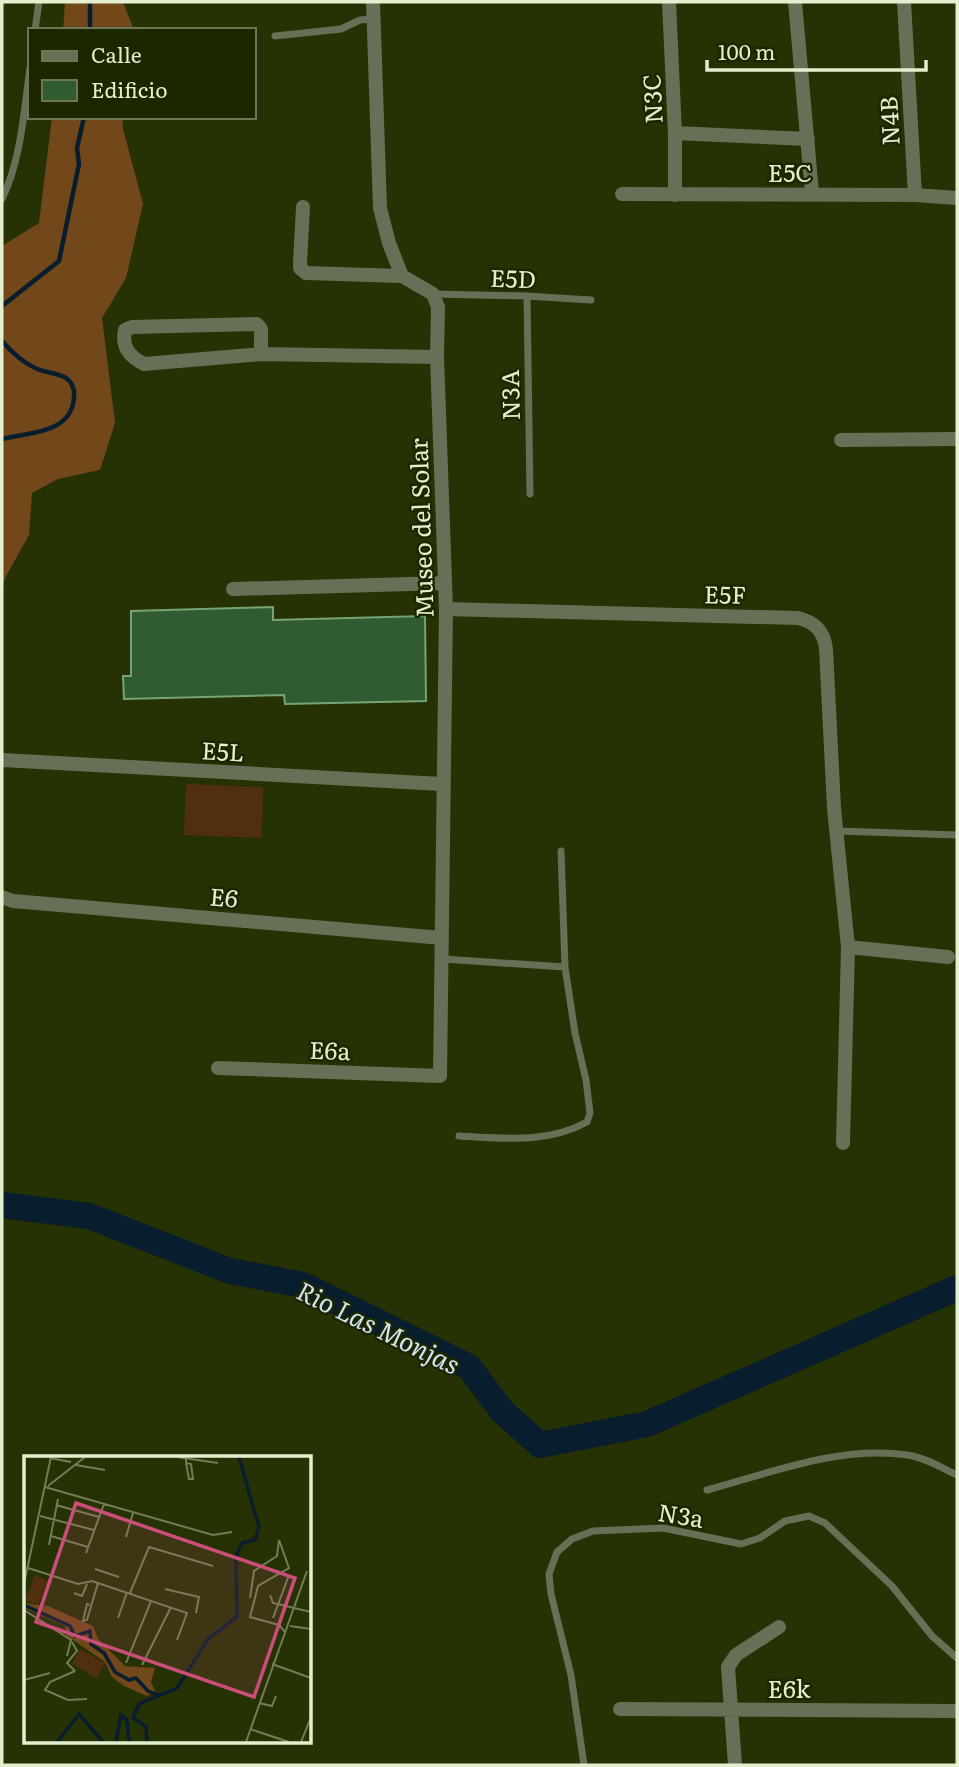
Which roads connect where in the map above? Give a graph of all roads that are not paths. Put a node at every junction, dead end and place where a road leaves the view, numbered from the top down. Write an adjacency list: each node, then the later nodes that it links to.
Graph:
1 (39, 2): 7 (lane)
2 (373, 2): 6 (street)
3 (669, 2): 10 (street, N3C)
4 (796, 2): 11 (street)
5 (904, 2): 15 (street, N4B)
6 (373, 19): 8 (lane); 19 (street)
7 (35, 28)
8 (275, 36)
9 (28, 83): 17 (lane)
10 (676, 133): 11 (street); 14 (street, N3C)
11 (808, 139): 12 (street)
12 (812, 193): 14 (street, E5C); 15 (street, E5C)
13 (622, 194): 14 (street, E5C)
14 (675, 195)
15 (915, 195): 16 (street, E5C)
16 (957, 198)
17 (2, 199)
18 (303, 207): 19 (street)
19 (402, 276): 20 (street)
20 (433, 294): 21 (lane, E5D); 24 (street, Museo del Solar)
21 (527, 296): 22 (lane, E5D); 27 (lane, N3A)
22 (591, 300)
23 (261, 354): 23 (street); 24 (street)
24 (437, 357): 28 (street, Museo del Solar)
25 (957, 439): 26 (street)
26 (841, 440)
27 (530, 494)
28 (445, 583): 29 (street); 30 (street, Museo del Solar)
29 (233, 589)
30 (446, 609): 32 (street, Museo del Solar); 33 (street, E5F)
31 (2, 761): 32 (street, E5L)
32 (442, 784): 37 (street, Museo del Solar)
33 (836, 831): 34 (lane); 38 (street, E5F)
34 (957, 835)
35 (561, 851): 41 (lane)
36 (2, 897): 37 (street, E6)
37 (442, 938): 40 (street, Museo del Solar)
38 (848, 947): 39 (street); 45 (street, E5F)
39 (948, 957)
40 (443, 959): 41 (lane); 43 (street, Museo del Solar)
41 (565, 967): 44 (lane)
42 (218, 1068): 43 (street, E6a)
43 (440, 1076)
44 (459, 1136)
45 (843, 1143)
46 (957, 1475): 47 (lane, N3a)
47 (707, 1490)
48 (779, 1627): 51 (street)
49 (957, 1658): 53 (lane, N3a)
50 (620, 1709): 51 (street, E6k)
51 (733, 1709): 52 (street, E6k); 54 (street)
52 (957, 1711)
53 (584, 1765)
54 (735, 1765)

